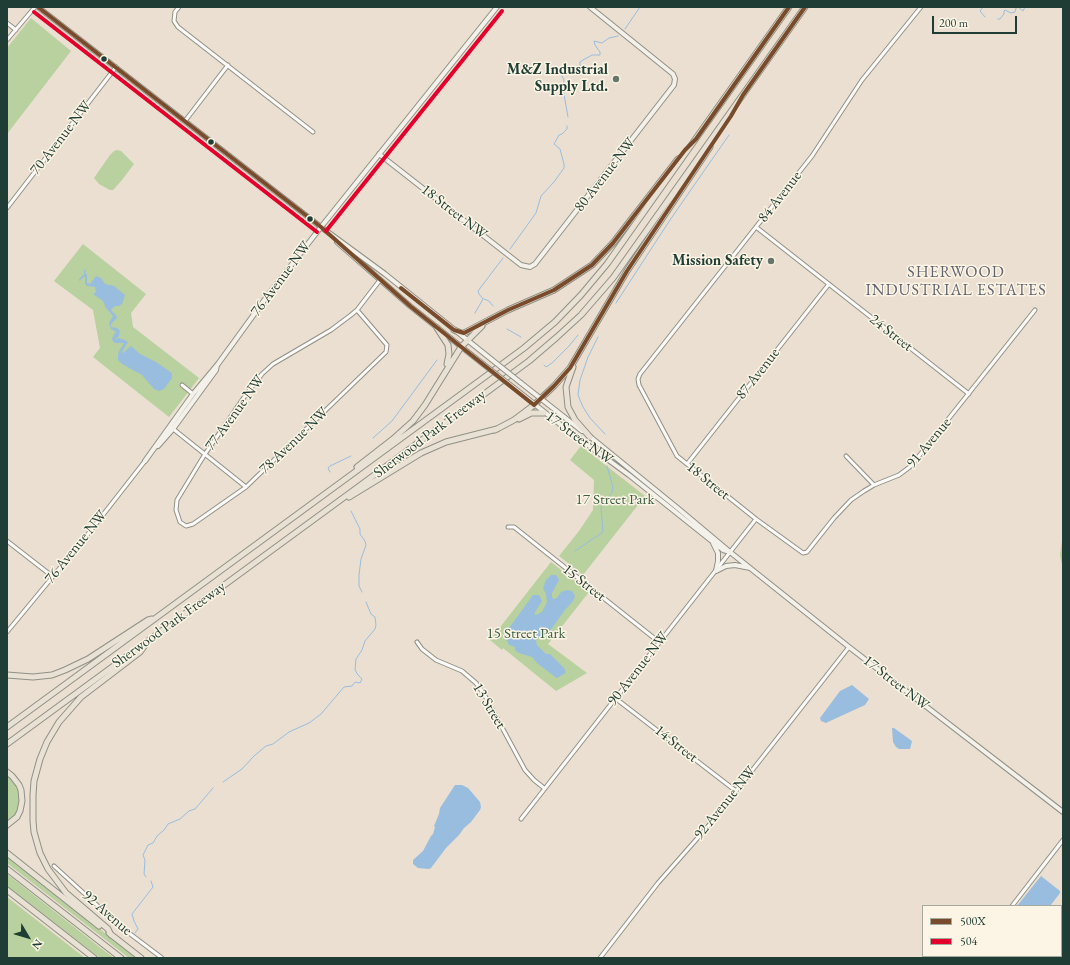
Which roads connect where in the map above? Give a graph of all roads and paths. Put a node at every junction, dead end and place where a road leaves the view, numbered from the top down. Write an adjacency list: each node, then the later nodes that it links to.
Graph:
1 (35, 7): 10 (street)
2 (38, 7): 13 (main road, 17 Street NW)
3 (179, 7): 12 (street)
4 (496, 7): 18 (main road, 76 Avenue NW)
5 (590, 7): 22 (main road, 80 Avenue NW)
6 (789, 7): 17 (highway, Sherwood Park Freeway)
7 (921, 7): 21 (street, 84 Avenue)
8 (804, 8): 14 (highway, Sherwood Park Freeway)
9 (7, 23): 10 (street)
10 (16, 30): 11 (street)
11 (7, 40)
12 (228, 65): 15 (street); 16 (street)
13 (116, 67): 15 (main road, 17 Street NW); 19 (street, 70 Avenue NW)
14 (743, 95): 32 (highway); 52 (highway, Sherwood Park Freeway)
15 (185, 121): 20 (main road, 17 Street NW)
16 (313, 132)
17 (696, 139): 27 (highway); 51 (highway, Sherwood Park Freeway)
18 (380, 154): 20 (main road, 76 Avenue NW); 22 (main road, 18 Street NW)
19 (7, 208)
20 (321, 227): 23 (main road, 17 Street NW); 29 (main road, 17 Street NW); 33 (main road, 76 Avenue NW)
21 (756, 227): 24 (street, 24 Street); 36 (street, 84 Avenue)
22 (530, 267)
23 (380, 280): 25 (street, 77 Avenue NW); 28 (main road, 17 Street NW)
24 (829, 284): 38 (street, 24 Street); 48 (street, 87 Avenue)
25 (357, 310): 45 (street, 77 Avenue NW); 50 (street, 78 Avenue NW)
26 (1035, 310): 38 (street, 91 Avenue)
27 (490, 319): 29 (highway); 30 (highway)
28 (437, 328): 31 (main road, 17 Street NW); 34 (highway)
29 (454, 330): 30 (main road, 17 Street NW)
30 (468, 340): 31 (highway); 39 (main road, 17 Street NW, bridge)
31 (461, 347): 34 (highway); 40 (main road, 17 Street NW, bridge)
32 (577, 357): 39 (highway); 44 (highway)
33 (218, 364): 37 (main road, 76 Avenue NW); 42 (main road, 76 Avenue NW)
34 (440, 380): 51 (highway)
35 (182, 385): 37 (street)
36 (639, 385): 48 (street, 18 Street)
37 (193, 394): 42 (main road, 76 Avenue NW)
38 (969, 394): 49 (street, 91 Avenue)
39 (541, 398): 40 (highway); 44 (main road, 17 Street NW)
40 (534, 405): 41 (main road, 17 Street NW); 43 (highway)
41 (544, 413): 43 (highway); 57 (main road, 17 Street NW)
42 (171, 427): 45 (street); 47 (main road, 76 Avenue NW)
43 (495, 430): 52 (highway)
44 (590, 437): 58 (main road, 17 Street NW)
45 (205, 454): 50 (street); 54 (street, 77 Avenue NW)
46 (846, 456): 49 (street)
47 (145, 461): 62 (street, 76 Avenue NW)
48 (687, 464): 53 (street, 18 Street)
49 (874, 486): 59 (street, 91 Avenue)
50 (246, 487): 54 (street, 78 Avenue NW)
51 (328, 492): 63 (highway, Sherwood Park Freeway)
52 (332, 505): 65 (highway, Sherwood Park Freeway)
53 (756, 519): 58 (street, 90 Avenue NW); 59 (street, 18 Street)
54 (192, 525)
55 (508, 527): 67 (street, 15 Street)
56 (7, 541): 62 (street)
57 (713, 542): 58 (main road, 17 Street NW); 61 (main road)
58 (730, 552): 60 (main road, 17 Street NW); 61 (street, 90 Avenue NW)
59 (803, 553)
60 (751, 569): 61 (main road); 68 (main road, 17 Street NW)
61 (716, 571): 67 (street, 90 Avenue NW)
62 (52, 576): 64 (street, 76 Avenue NW)
63 (157, 617): 69 (highway); 71 (highway, Sherwood Park Freeway)
64 (7, 632)
65 (151, 638): 72 (highway, Sherwood Park Freeway); 85 (highway)
66 (418, 642): 74 (street, 13 Street)
67 (659, 642): 70 (street, 90 Avenue NW)
68 (849, 647): 75 (street, 92 Avenue NW); 76 (main road, 17 Street NW)
69 (7, 675)
70 (615, 698): 74 (street, 90 Avenue NW); 75 (street, 14 Street)
71 (7, 728)
72 (7, 744)
73 (7, 772): 78 (highway)
74 (544, 788): 77 (street, 90 Avenue NW)
75 (736, 791): 90 (street, 92 Avenue NW)
76 (1063, 812)
77 (521, 819)
78 (7, 825)
79 (1063, 840): 84 (street)
80 (7, 853): 85 (highway)
81 (54, 866): 89 (street, 92 Avenue)
82 (7, 869): 87 (highway)
83 (7, 890): 86 (highway)
84 (1013, 905)
85 (112, 935): 88 (highway)
86 (94, 958)
87 (121, 958)
88 (141, 958)
89 (162, 958)
90 (600, 958)

